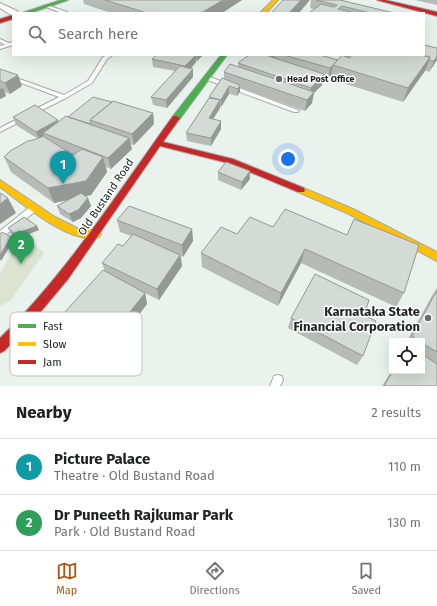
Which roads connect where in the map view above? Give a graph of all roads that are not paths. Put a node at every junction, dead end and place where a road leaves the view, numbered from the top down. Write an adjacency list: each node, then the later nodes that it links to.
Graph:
1 (276, 0): 9 (street)
2 (379, 0): 10 (street)
3 (62, 1): 5 (street)
4 (0, 5): 6 (street)
5 (47, 6): 7 (street); 8 (lane)
6 (12, 12)
7 (28, 12)
8 (63, 12)
9 (264, 12)
10 (437, 14)
11 (12, 17): 12 (street)
12 (0, 21)
13 (0, 40): 14 (lane)
14 (11, 44): 15 (lane)
15 (0, 48)
16 (109, 56): 20 (lane)
17 (223, 56): 19 (street, Old Bustand Road)
18 (0, 73): 20 (lane)
19 (207, 78): 21 (lane); 23 (street, Old Bustand Road)
20 (64, 97): 22 (lane)
21 (296, 111)
22 (0, 130)
23 (157, 143): 26 (street, Old Bustand Road); 28 (street)
24 (0, 183): 25 (street)
25 (34, 208): 26 (street); 27 (lane)
26 (96, 234): 29 (street, Old Bustand Road)
27 (0, 235)
28 (437, 257)
29 (35, 312)
30 (10, 335): 32 (street)
31 (10, 338): 33 (street, Old Bustand Road)
32 (0, 339)
33 (0, 347)

